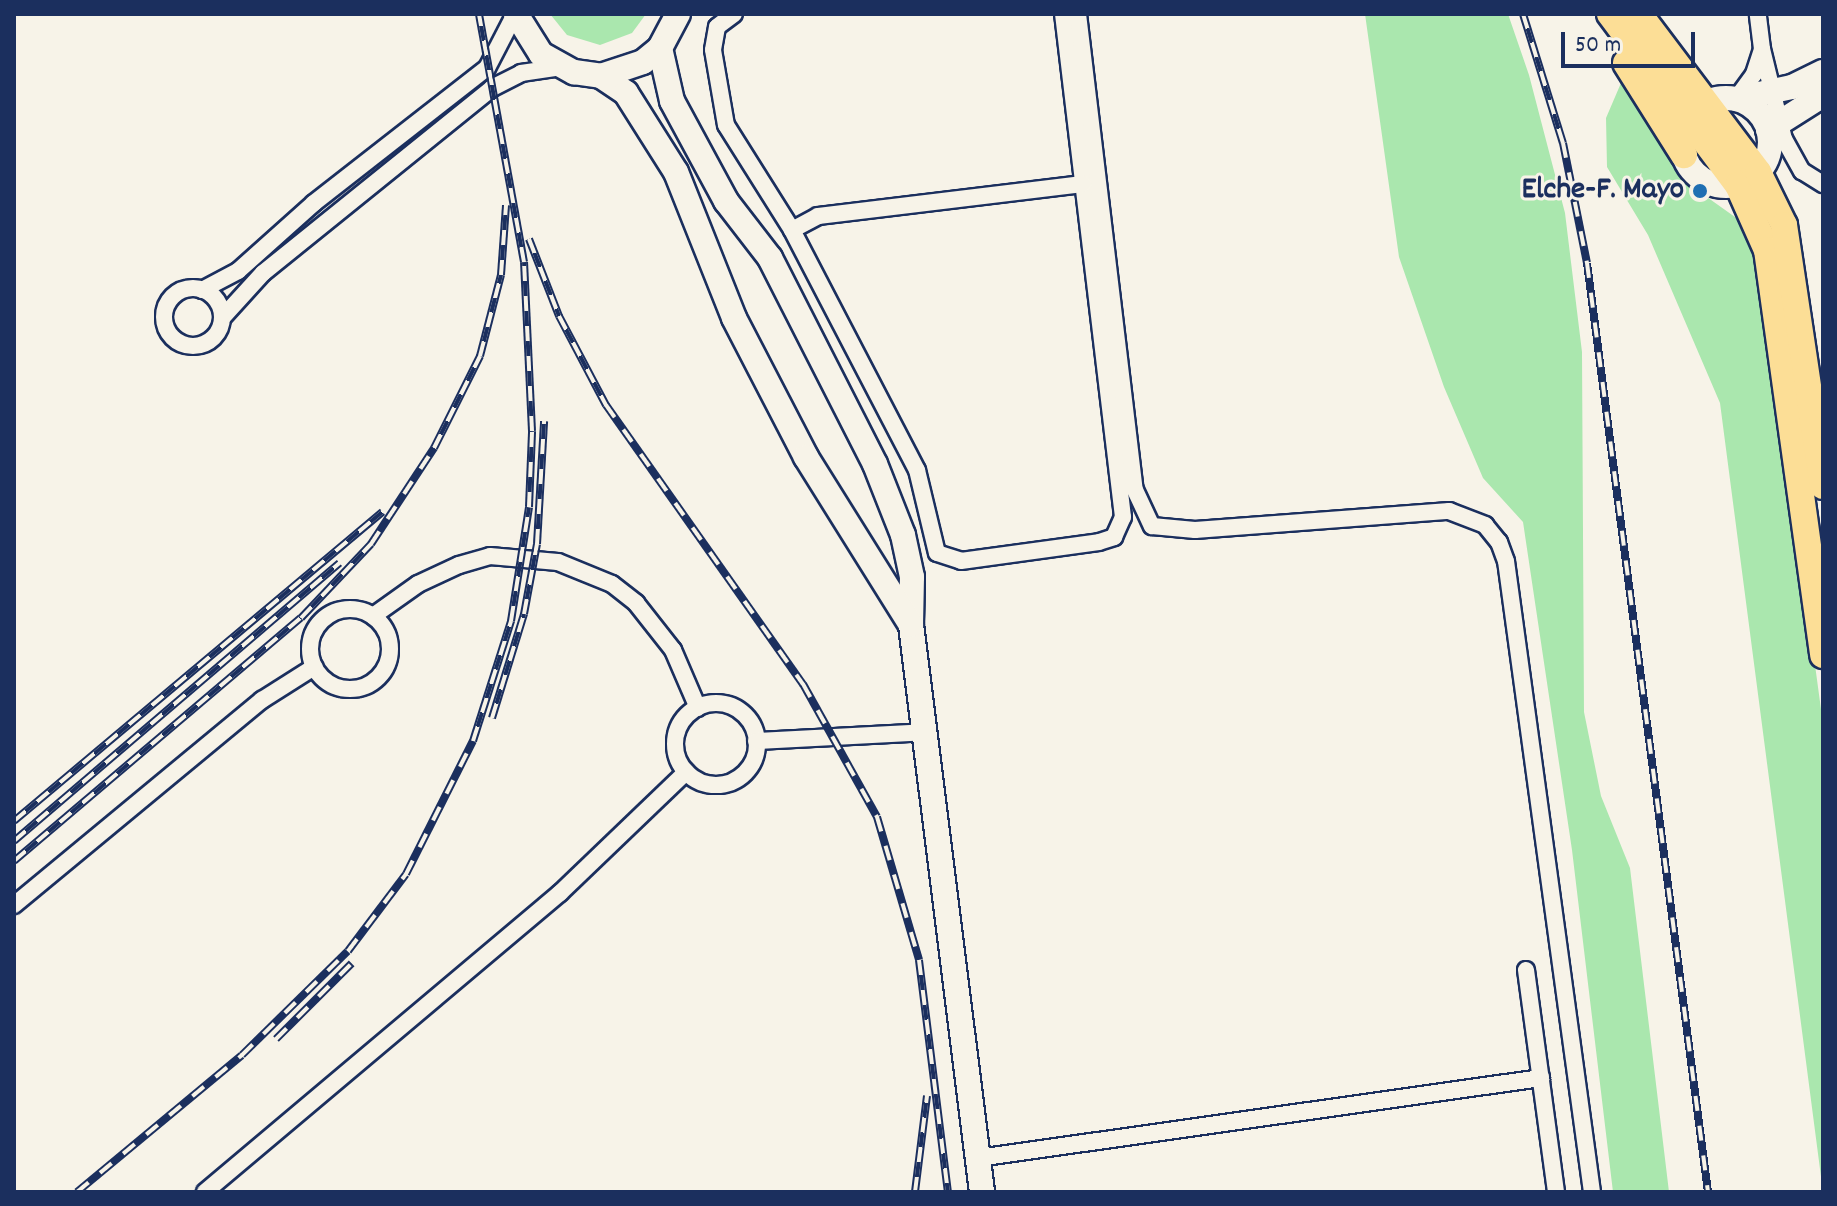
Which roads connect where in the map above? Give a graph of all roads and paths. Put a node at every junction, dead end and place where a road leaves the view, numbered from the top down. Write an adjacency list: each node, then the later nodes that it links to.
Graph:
1 (516, 14): 12 (street); 25 (street)
2 (678, 14): 10 (street)
3 (734, 14): 24 (street)
4 (1063, 14): 22 (street)
5 (1078, 14): 44 (street)
6 (1592, 14): 20 (main road)
7 (1610, 14): 18 (main road)
8 (1639, 14): 18 (main road)
9 (1758, 14): 11 (street)
10 (660, 48): 14 (street); 30 (street)
11 (1762, 49): 15 (street); 17 (street)
12 (562, 67): 14 (street); 26 (street)
13 (1823, 72): 15 (street)
14 (601, 76): 30 (street)
15 (1773, 92): 17 (street); 19 (street)
16 (1823, 95): 19 (street)
17 (1736, 99): 18 (street); 19 (street)
18 (1697, 110): 20 (street); 21 (main road)
19 (1777, 131): 21 (street); 23 (street)
20 (1684, 155): 21 (street)
21 (1748, 178): 27 (main road); 31 (main road)
22 (1083, 184): 24 (street); 24 (street)
23 (1823, 184)
24 (792, 230)
25 (202, 290): 26 (street); 26 (street)
26 (222, 318)
27 (1822, 478): 28 (main road)
28 (1823, 486)
29 (373, 616): 32 (street); 32 (street); 33 (street)
30 (911, 625): 34 (street)
31 (1823, 655)
32 (314, 667): 37 (street)
33 (698, 708): 35 (street); 36 (street)
34 (926, 732): 35 (street); 40 (street)
35 (756, 741): 36 (street)
36 (686, 772): 41 (street)
37 (14, 905)
38 (1526, 970): 39 (street)
39 (1541, 1078): 40 (street); 43 (street)
40 (978, 1158): 42 (street)
41 (205, 1192)
42 (982, 1192)
43 (1556, 1192)
44 (1592, 1192)

